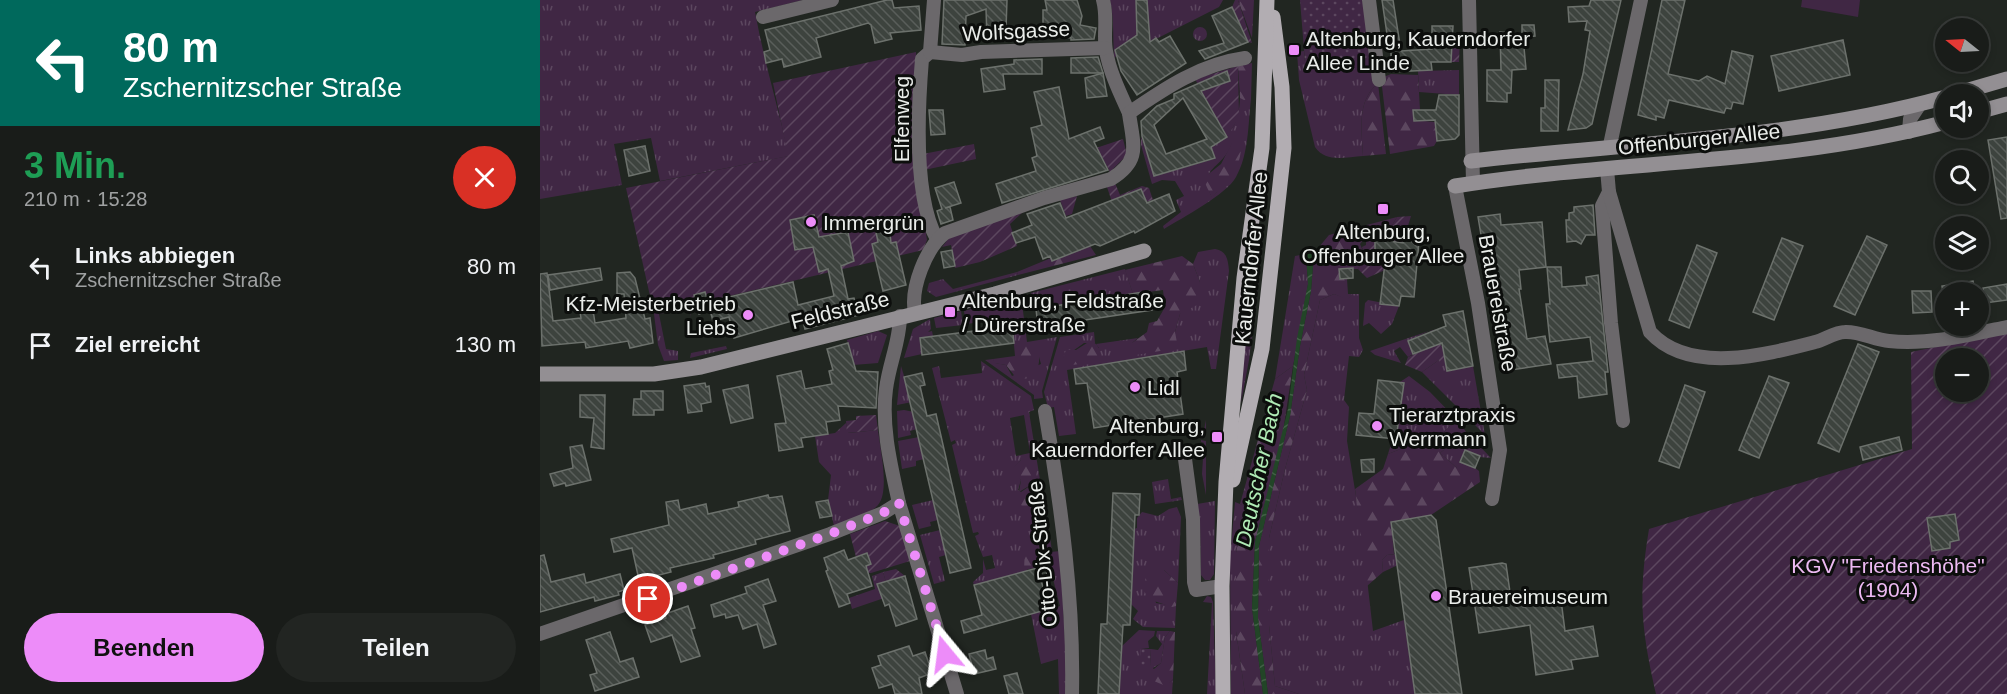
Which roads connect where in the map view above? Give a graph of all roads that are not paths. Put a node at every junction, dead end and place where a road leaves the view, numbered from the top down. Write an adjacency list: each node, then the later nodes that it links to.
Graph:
1 (832, 0): 8 (street)
2 (934, 0): 10 (street, Elfenweg)
3 (1103, 0): 9 (street)
4 (1369, 0): 13 (street)
5 (1469, 0): 23 (street)
6 (1641, 0): 22 (street)
7 (1267, 2): 38 (main road, Kauerndorfer Allee); 38 (main road, Kauerndorfer Allee)
8 (764, 17)
9 (1105, 48): 10 (street, Wolfsgasse); 19 (street)
10 (930, 52): 28 (street, Elfenweg)
11 (1245, 58): 19 (street)
12 (2007, 79): 14 (street)
13 (1379, 80)
14 (1989, 84)
15 (1935, 100): 16 (street, Offenburger Allee)
16 (1920, 104): 21 (street); 22 (street, Offenburger Allee)
17 (2007, 104): 18 (street)
18 (1989, 109)
19 (1130, 113): 28 (street)
20 (1935, 125): 21 (street, Offenburger Allee)
21 (1909, 132): 24 (street, Offenburger Allee)
22 (1610, 145): 23 (street, Offenburger Allee)
23 (1471, 161): 25 (street)
24 (1607, 169): 25 (street, Offenburger Allee); 27 (street)
25 (1473, 183): 26 (street, Offenburger Allee)
26 (1455, 186): 36 (street, Brauereistraße)
27 (1609, 192): 31 (street); 34 (street)
28 (937, 239): 30 (street)
29 (1144, 251): 30 (street, Feldstraße)
30 (907, 314): 32 (street, Feldstraße); 37 (street)
31 (2007, 327)
32 (540, 374)
33 (1045, 411): 42 (street, Otto-Dix-Straße)
34 (1623, 421)
35 (1185, 459): 39 (street)
36 (1492, 499)
37 (899, 503): 40 (street); 41 (street)
38 (1225, 514): 39 (main road, Kauerndorfer Allee)
39 (1222, 586): 43 (main road, Kauerndorfer Allee)
40 (540, 634)
41 (957, 694)
42 (1072, 694)
43 (1223, 694)

